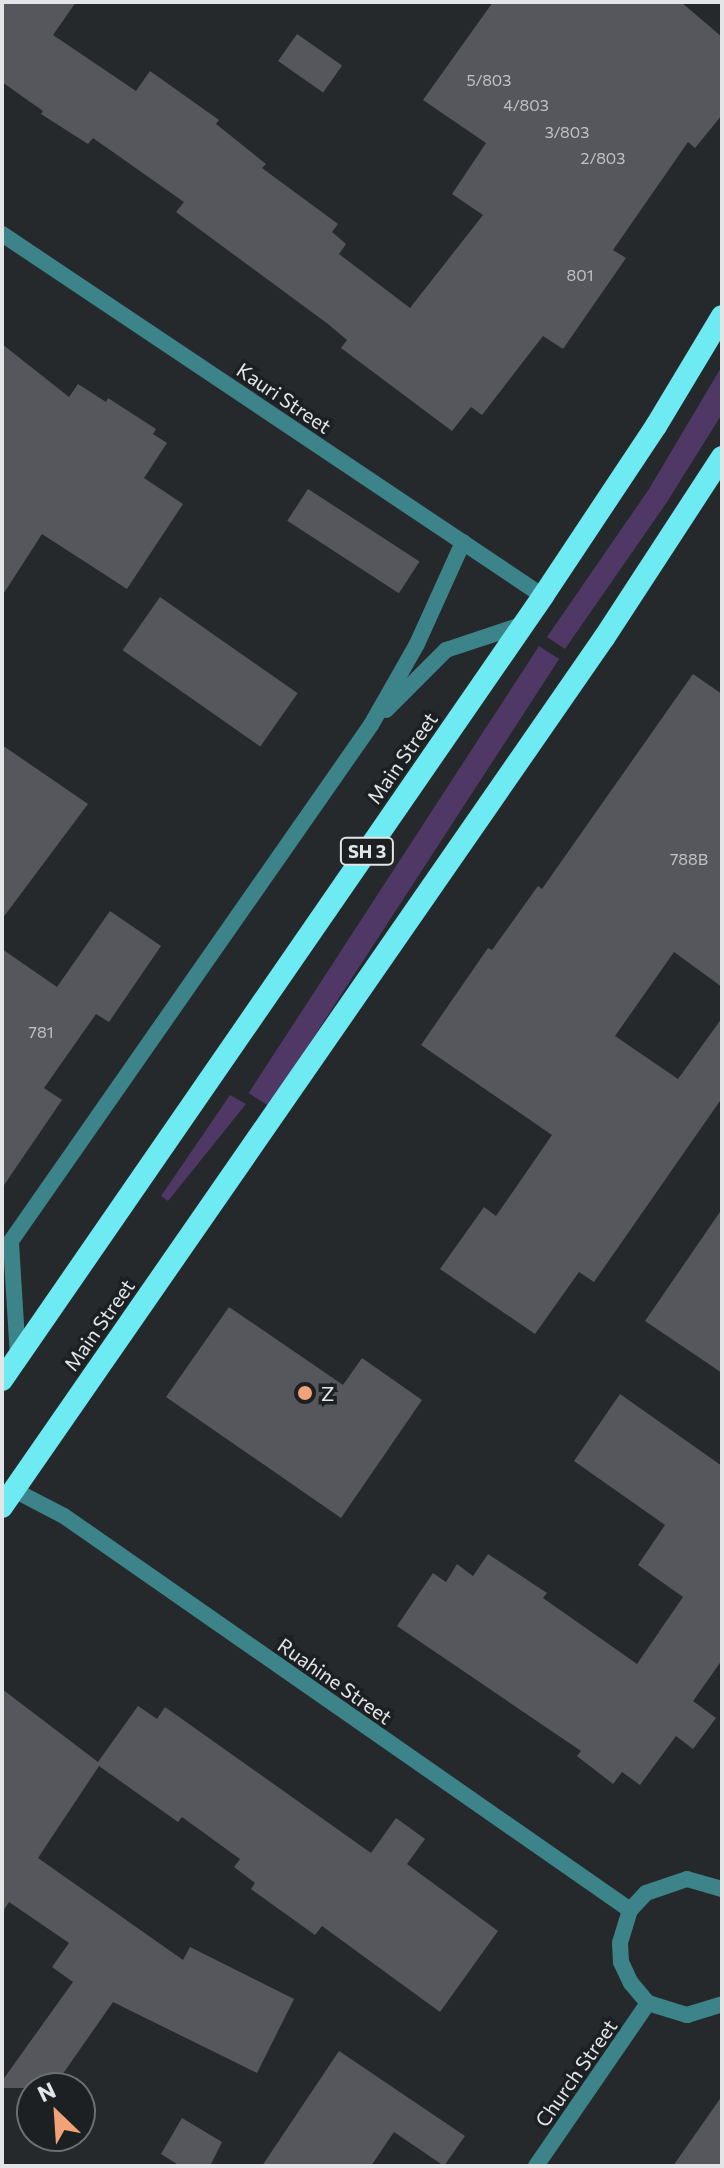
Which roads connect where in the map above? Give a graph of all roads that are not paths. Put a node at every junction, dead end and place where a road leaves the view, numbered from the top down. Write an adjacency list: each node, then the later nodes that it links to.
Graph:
1 (2, 234): 4 (street, Kauri Street)
2 (722, 316): 5 (highway, Main Street / SH 3)
3 (722, 457): 10 (highway, Main Street)
4 (463, 542): 5 (street, Kauri Street); 7 (street)
5 (543, 596): 6 (highway, Main Street / SH 3)
6 (524, 624): 7 (street); 8 (highway, Main Street / SH 3)
7 (371, 725): 8 (street)
8 (18, 1357): 9 (highway, Main Street / SH 3)
9 (2, 1380)
10 (8, 1499): 12 (street, Ruahine Street)
11 (722, 1889): 12 (street)
12 (630, 1910): 13 (street)
13 (648, 2003): 14 (street); 15 (street, Church Street)
14 (722, 2004)
15 (536, 2166)

